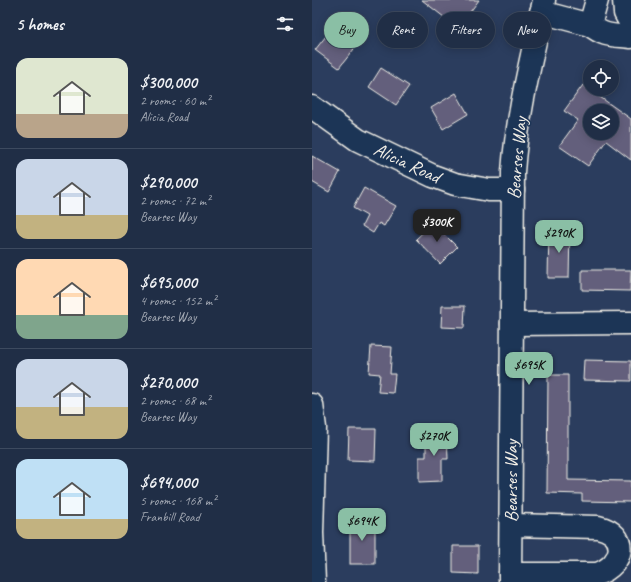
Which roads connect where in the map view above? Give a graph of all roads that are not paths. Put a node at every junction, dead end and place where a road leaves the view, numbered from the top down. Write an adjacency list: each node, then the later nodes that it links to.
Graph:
1 (597, 0): 5 (main road)
2 (624, 0): 4 (main road)
3 (543, 6): 5 (main road); 8 (main road, Bearses Way)
4 (631, 24)
5 (590, 25): 6 (main road)
6 (631, 37)
7 (312, 107): 8 (main road, Alicia Road)
8 (513, 190): 10 (main road, Bearses Way)
9 (631, 323): 10 (main road)
10 (512, 324): 12 (main road, Bearses Way)
11 (312, 405): 14 (main road)
12 (511, 525): 13 (main road, Bearses Way); 13 (main road)
13 (510, 578)
14 (314, 582)

